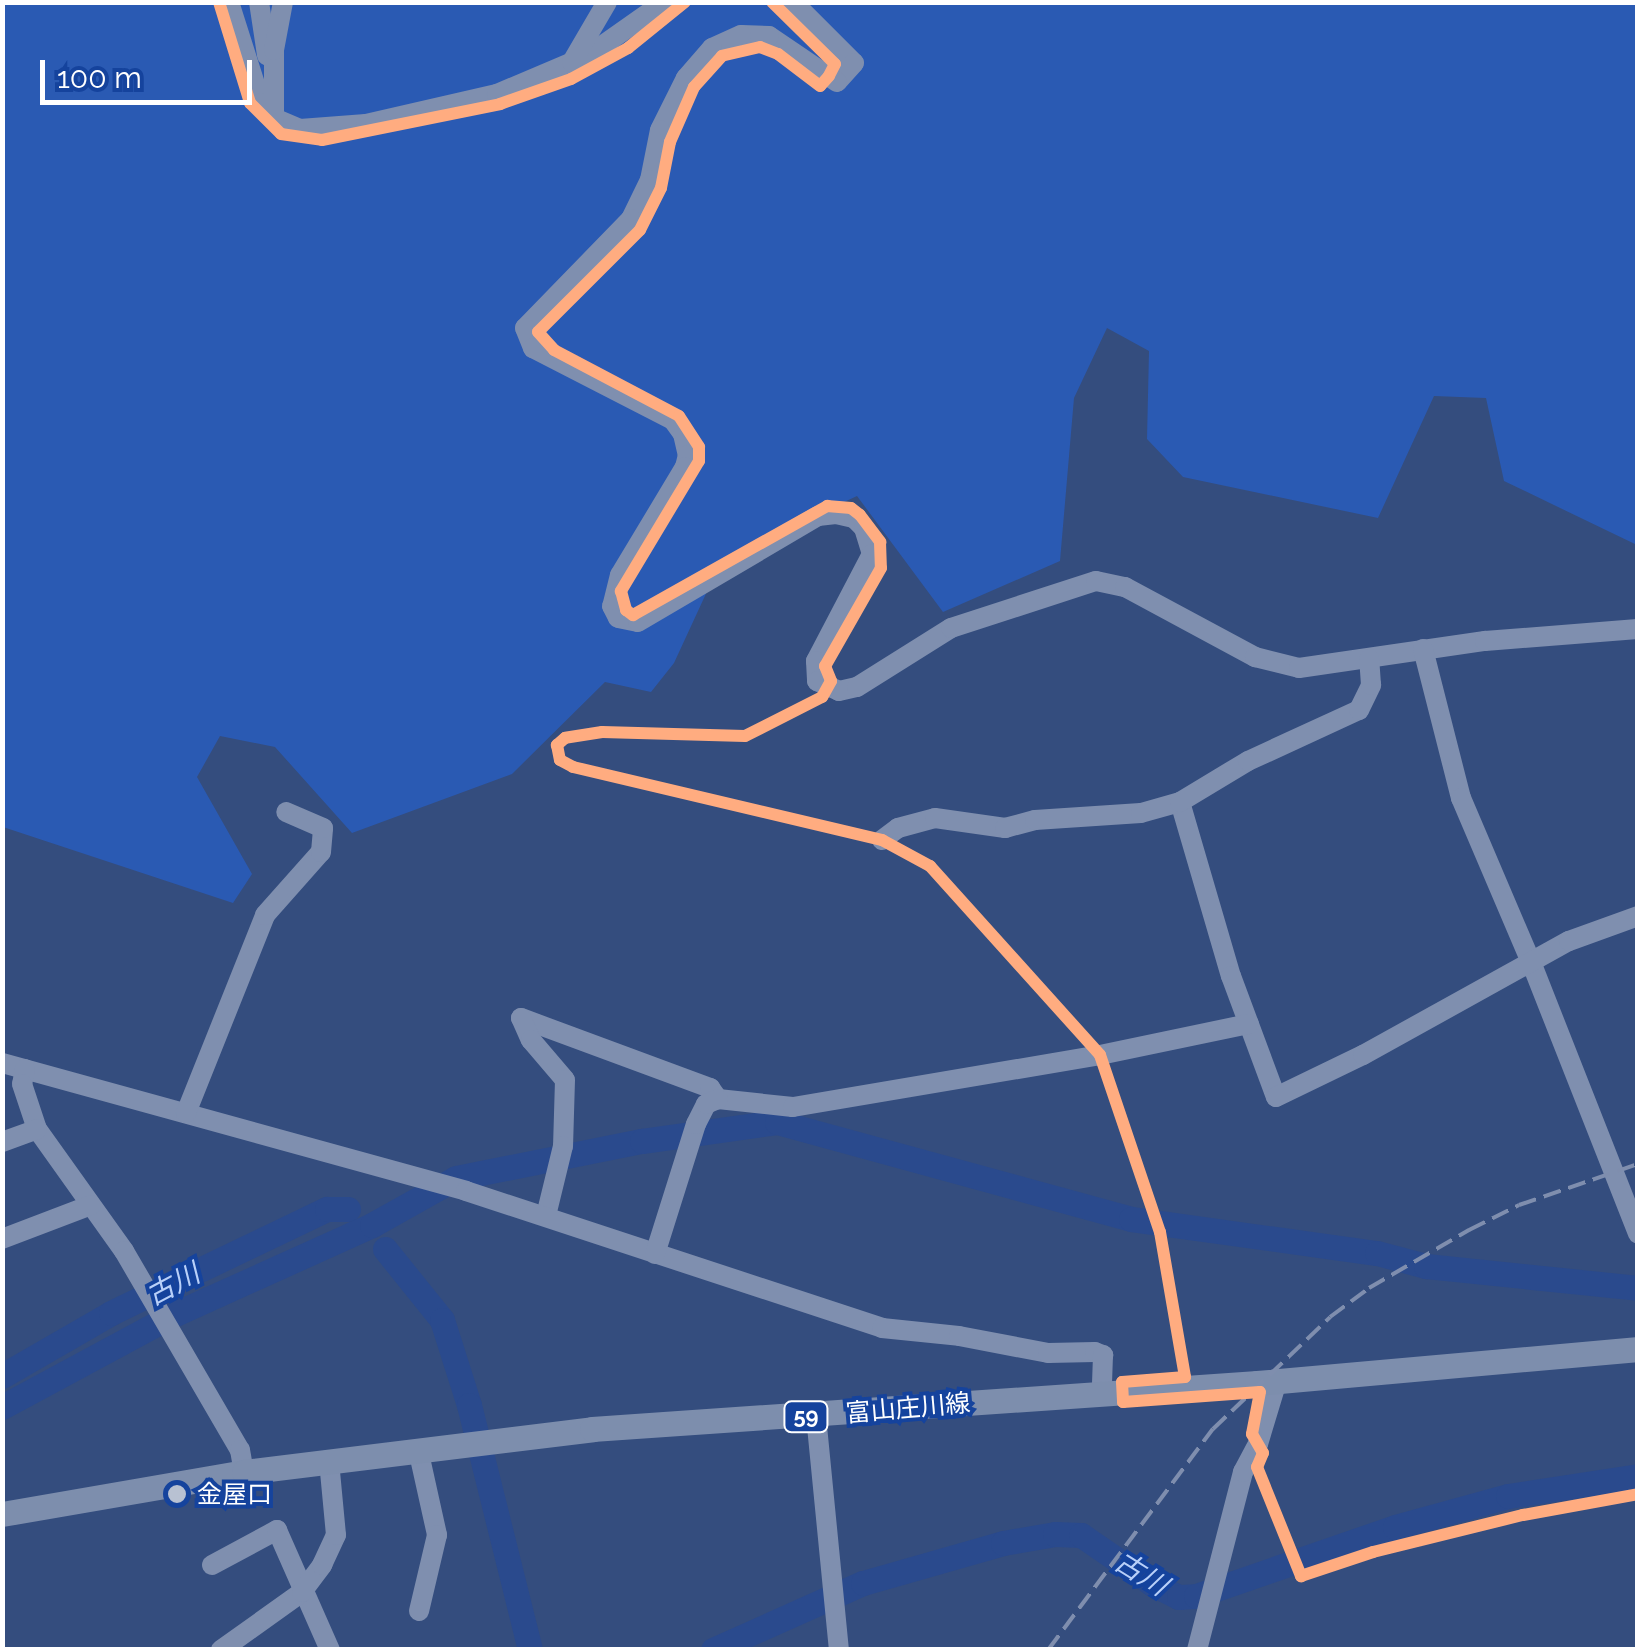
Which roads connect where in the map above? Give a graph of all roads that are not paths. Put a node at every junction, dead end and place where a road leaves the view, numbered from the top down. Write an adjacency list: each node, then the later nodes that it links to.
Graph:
1 (230, 2): 9 (street)
2 (259, 2): 8 (street)
3 (282, 2): 8 (street)
4 (607, 2): 7 (street)
5 (664, 2): 7 (street)
6 (794, 2): 12 (street)
7 (572, 62): 9 (street)
8 (274, 76): 9 (street)
9 (274, 118)
10 (1638, 629): 11 (street)
11 (1423, 649): 12 (street); 17 (street)
12 (1370, 659): 13 (street)
13 (1180, 802): 15 (street); 18 (street)
14 (286, 812): 22 (street)
15 (882, 840)
16 (1638, 916): 17 (street)
17 (1531, 962): 18 (street); 27 (street)
18 (1250, 1024): 21 (street)
19 (2, 1063): 20 (street)
20 (25, 1069): 22 (street); 23 (street)
21 (718, 1099): 26 (street); 29 (street)
22 (186, 1114): 26 (street)
23 (37, 1129): 24 (street); 25 (street)
24 (2, 1142)
25 (91, 1205): 28 (street); 36 (street)
26 (546, 1216): 29 (street)
27 (1638, 1234)
28 (2, 1239)
29 (655, 1254): 32 (street)
30 (1638, 1349): 31 (main road, 富山庄川線 / 59)
31 (1277, 1381): 32 (main road, 富山庄川線 / 59); 44 (street)
32 (1102, 1394): 33 (main road, 富山庄川線 / 59)
33 (816, 1416): 34 (main road, 富山庄川線 / 59); 43 (street)
34 (418, 1450): 35 (main road, 富山庄川線 / 59); 40 (street)
35 (329, 1461): 36 (main road, 富山庄川線 / 59); 39 (street)
36 (244, 1472): 37 (main road, 富山庄川線 / 59)
37 (2, 1514)
38 (212, 1565): 39 (street)
39 (302, 1592): 41 (street); 42 (street)
40 (419, 1611)
41 (220, 1650)
42 (330, 1650)
43 (838, 1650)
44 (1197, 1650)

